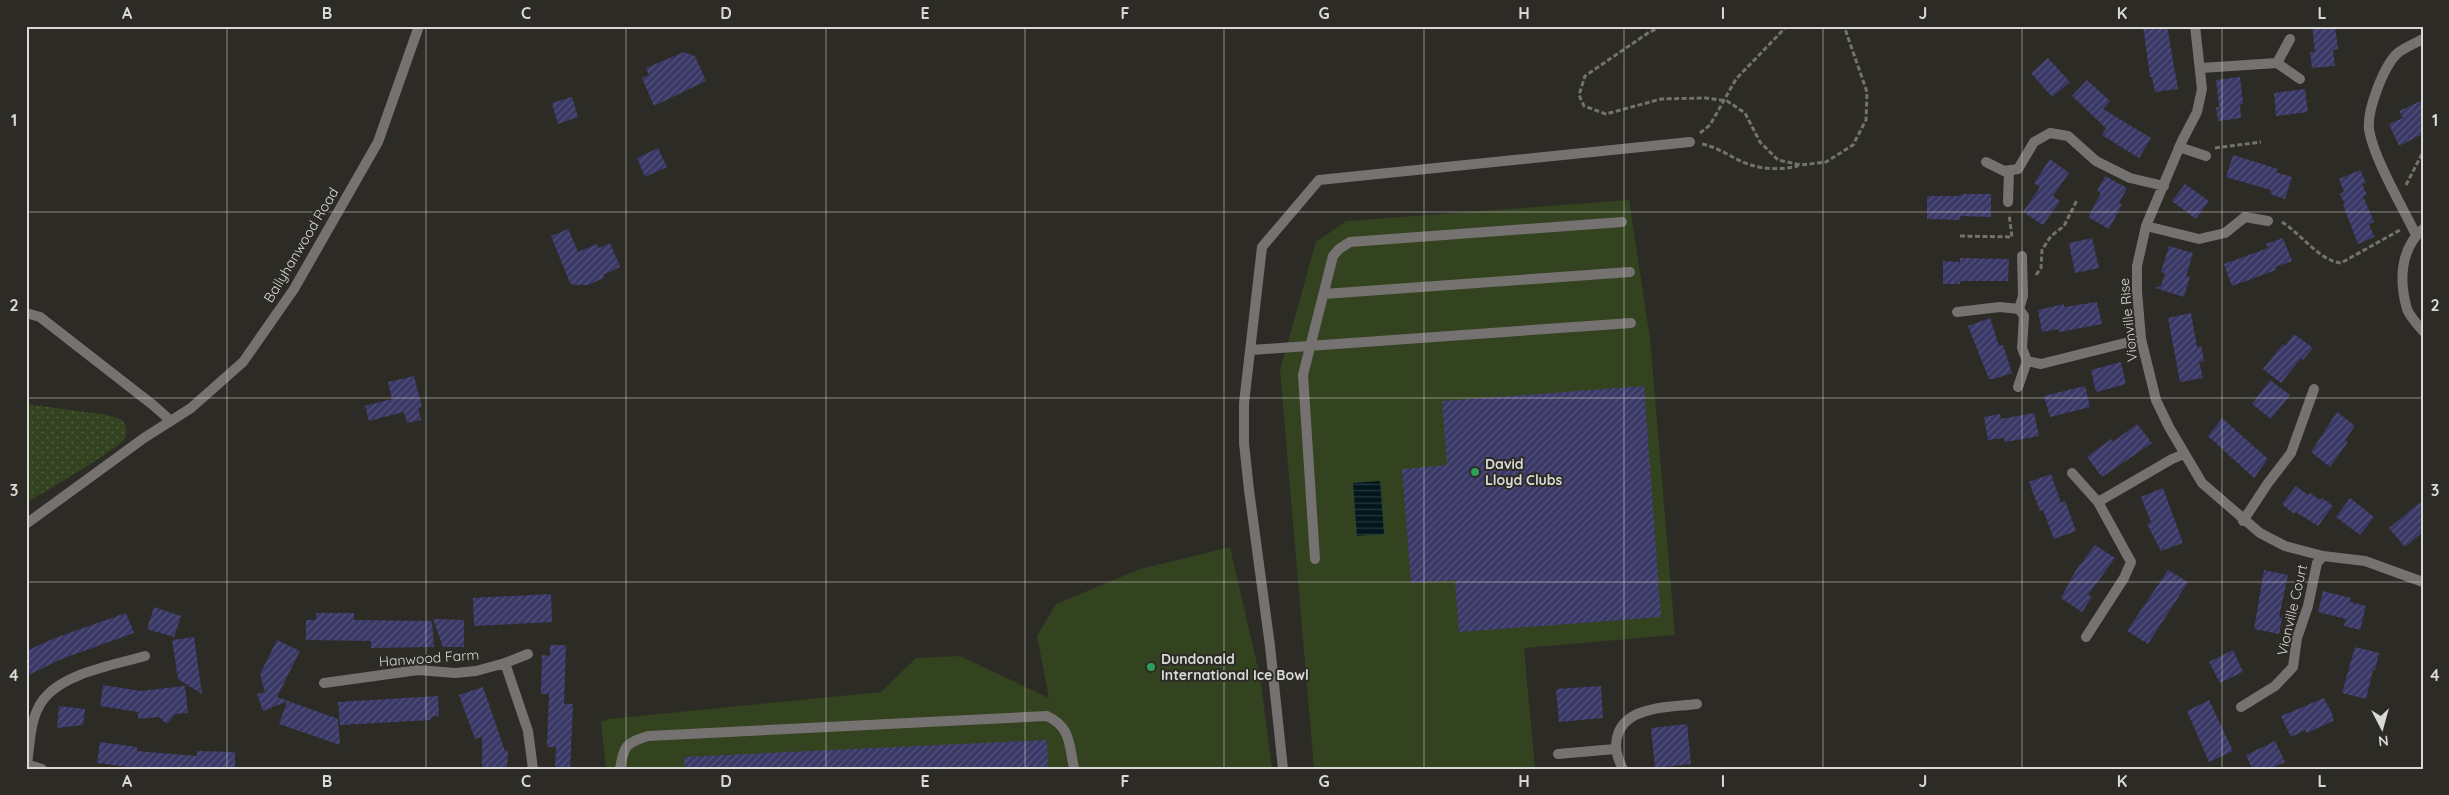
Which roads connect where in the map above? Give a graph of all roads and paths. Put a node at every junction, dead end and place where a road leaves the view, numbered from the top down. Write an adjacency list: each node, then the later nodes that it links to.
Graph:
1 (419, 26): 45 (street, Ballyhanwood Road)
2 (1662, 26): 11 (path)
3 (1787, 26): 11 (path)
4 (1844, 26): 18 (path)
5 (2195, 26): 9 (street, Vionville Rise)
6 (2290, 39): 8 (street)
7 (2423, 39): 21 (street)
8 (2276, 62): 9 (street); 10 (street)
9 (2201, 68): 14 (street, Vionville Rise)
10 (2300, 79)
11 (1724, 101): 12 (path); 18 (path)
12 (1690, 142): 18 (path); 41 (street)
13 (2261, 142): 16 (path)
14 (2179, 147): 16 (street); 20 (street, Vionville Rise)
15 (2423, 152): 21 (path)
16 (2205, 156)
17 (1986, 162): 19 (street)
18 (1801, 165)
19 (2009, 170): 20 (street); 23 (street)
20 (2164, 186): 26 (street, Vionville Rise)
21 (2398, 199): 28 (street)
22 (2077, 200): 32 (path)
23 (2008, 202): 29 (path)
24 (2268, 221): 26 (street); 27 (path)
25 (1622, 222): 33 (street)
26 (2146, 226): 39 (street, Vionville Rise)
27 (2400, 230)
28 (2419, 232): 38 (street)
29 (1960, 236)
30 (2022, 256): 32 (street)
31 (1630, 272): 33 (street)
32 (2022, 284): 34 (street)
33 (1324, 294): 40 (street)
34 (2019, 309): 35 (street); 42 (street)
35 (1957, 312)
36 (26, 313): 45 (street)
37 (1631, 323): 40 (street)
38 (2423, 331)
39 (2141, 339): 42 (street); 46 (street, Vionville Rise)
40 (1312, 347): 41 (street); 52 (street)
41 (1251, 350): 68 (street)
42 (2027, 361): 43 (street)
43 (2018, 387)
44 (2314, 389): 49 (street)
45 (170, 421): 50 (street, Ballyhanwood Road)
46 (2184, 454): 48 (street); 49 (street, Vionville Rise)
47 (2072, 473): 48 (street)
48 (2098, 502): 54 (street)
49 (2243, 520): 51 (street, Vionville Rise)
50 (26, 524)
51 (2323, 556): 53 (street, Vionville Rise); 60 (street, Vionville Court)
52 (1315, 559)
53 (2422, 580)
54 (2086, 637)
55 (528, 654): 57 (street, Hanwood Farm)
56 (146, 656): 63 (street)
57 (505, 663): 58 (street, Hanwood Farm); 66 (street)
58 (324, 683)
59 (1697, 704): 61 (street)
60 (2242, 707)
61 (1615, 749): 62 (street); 69 (street)
62 (1558, 754)
63 (27, 764): 65 (street)
64 (1074, 768): 67 (street)
65 (42, 769)
66 (533, 769)
67 (620, 769)
68 (1283, 769)
69 (1623, 769)

